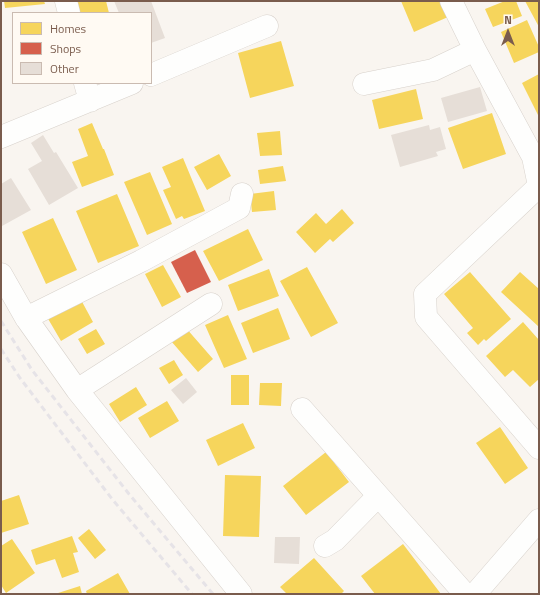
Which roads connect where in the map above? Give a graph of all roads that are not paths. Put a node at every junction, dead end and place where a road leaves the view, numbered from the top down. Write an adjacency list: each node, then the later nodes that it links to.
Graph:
1 (66, 1): 3 (street)
2 (451, 1): 5 (street)
3 (69, 12)
4 (267, 26): 6 (street)
5 (475, 50): 8 (street); 17 (street)
6 (152, 75)
7 (127, 84): 9 (street)
8 (364, 84)
9 (88, 92): 10 (street)
10 (1, 137)
11 (242, 194): 14 (street)
12 (1, 274): 14 (street)
13 (211, 304): 15 (street)
14 (26, 318): 15 (street)
15 (77, 390): 21 (street)
16 (302, 409): 18 (street)
17 (539, 448)
18 (378, 496): 20 (street); 22 (street)
19 (539, 520): 23 (street)
20 (325, 546)
21 (241, 594)
22 (465, 594)
23 (476, 594)

